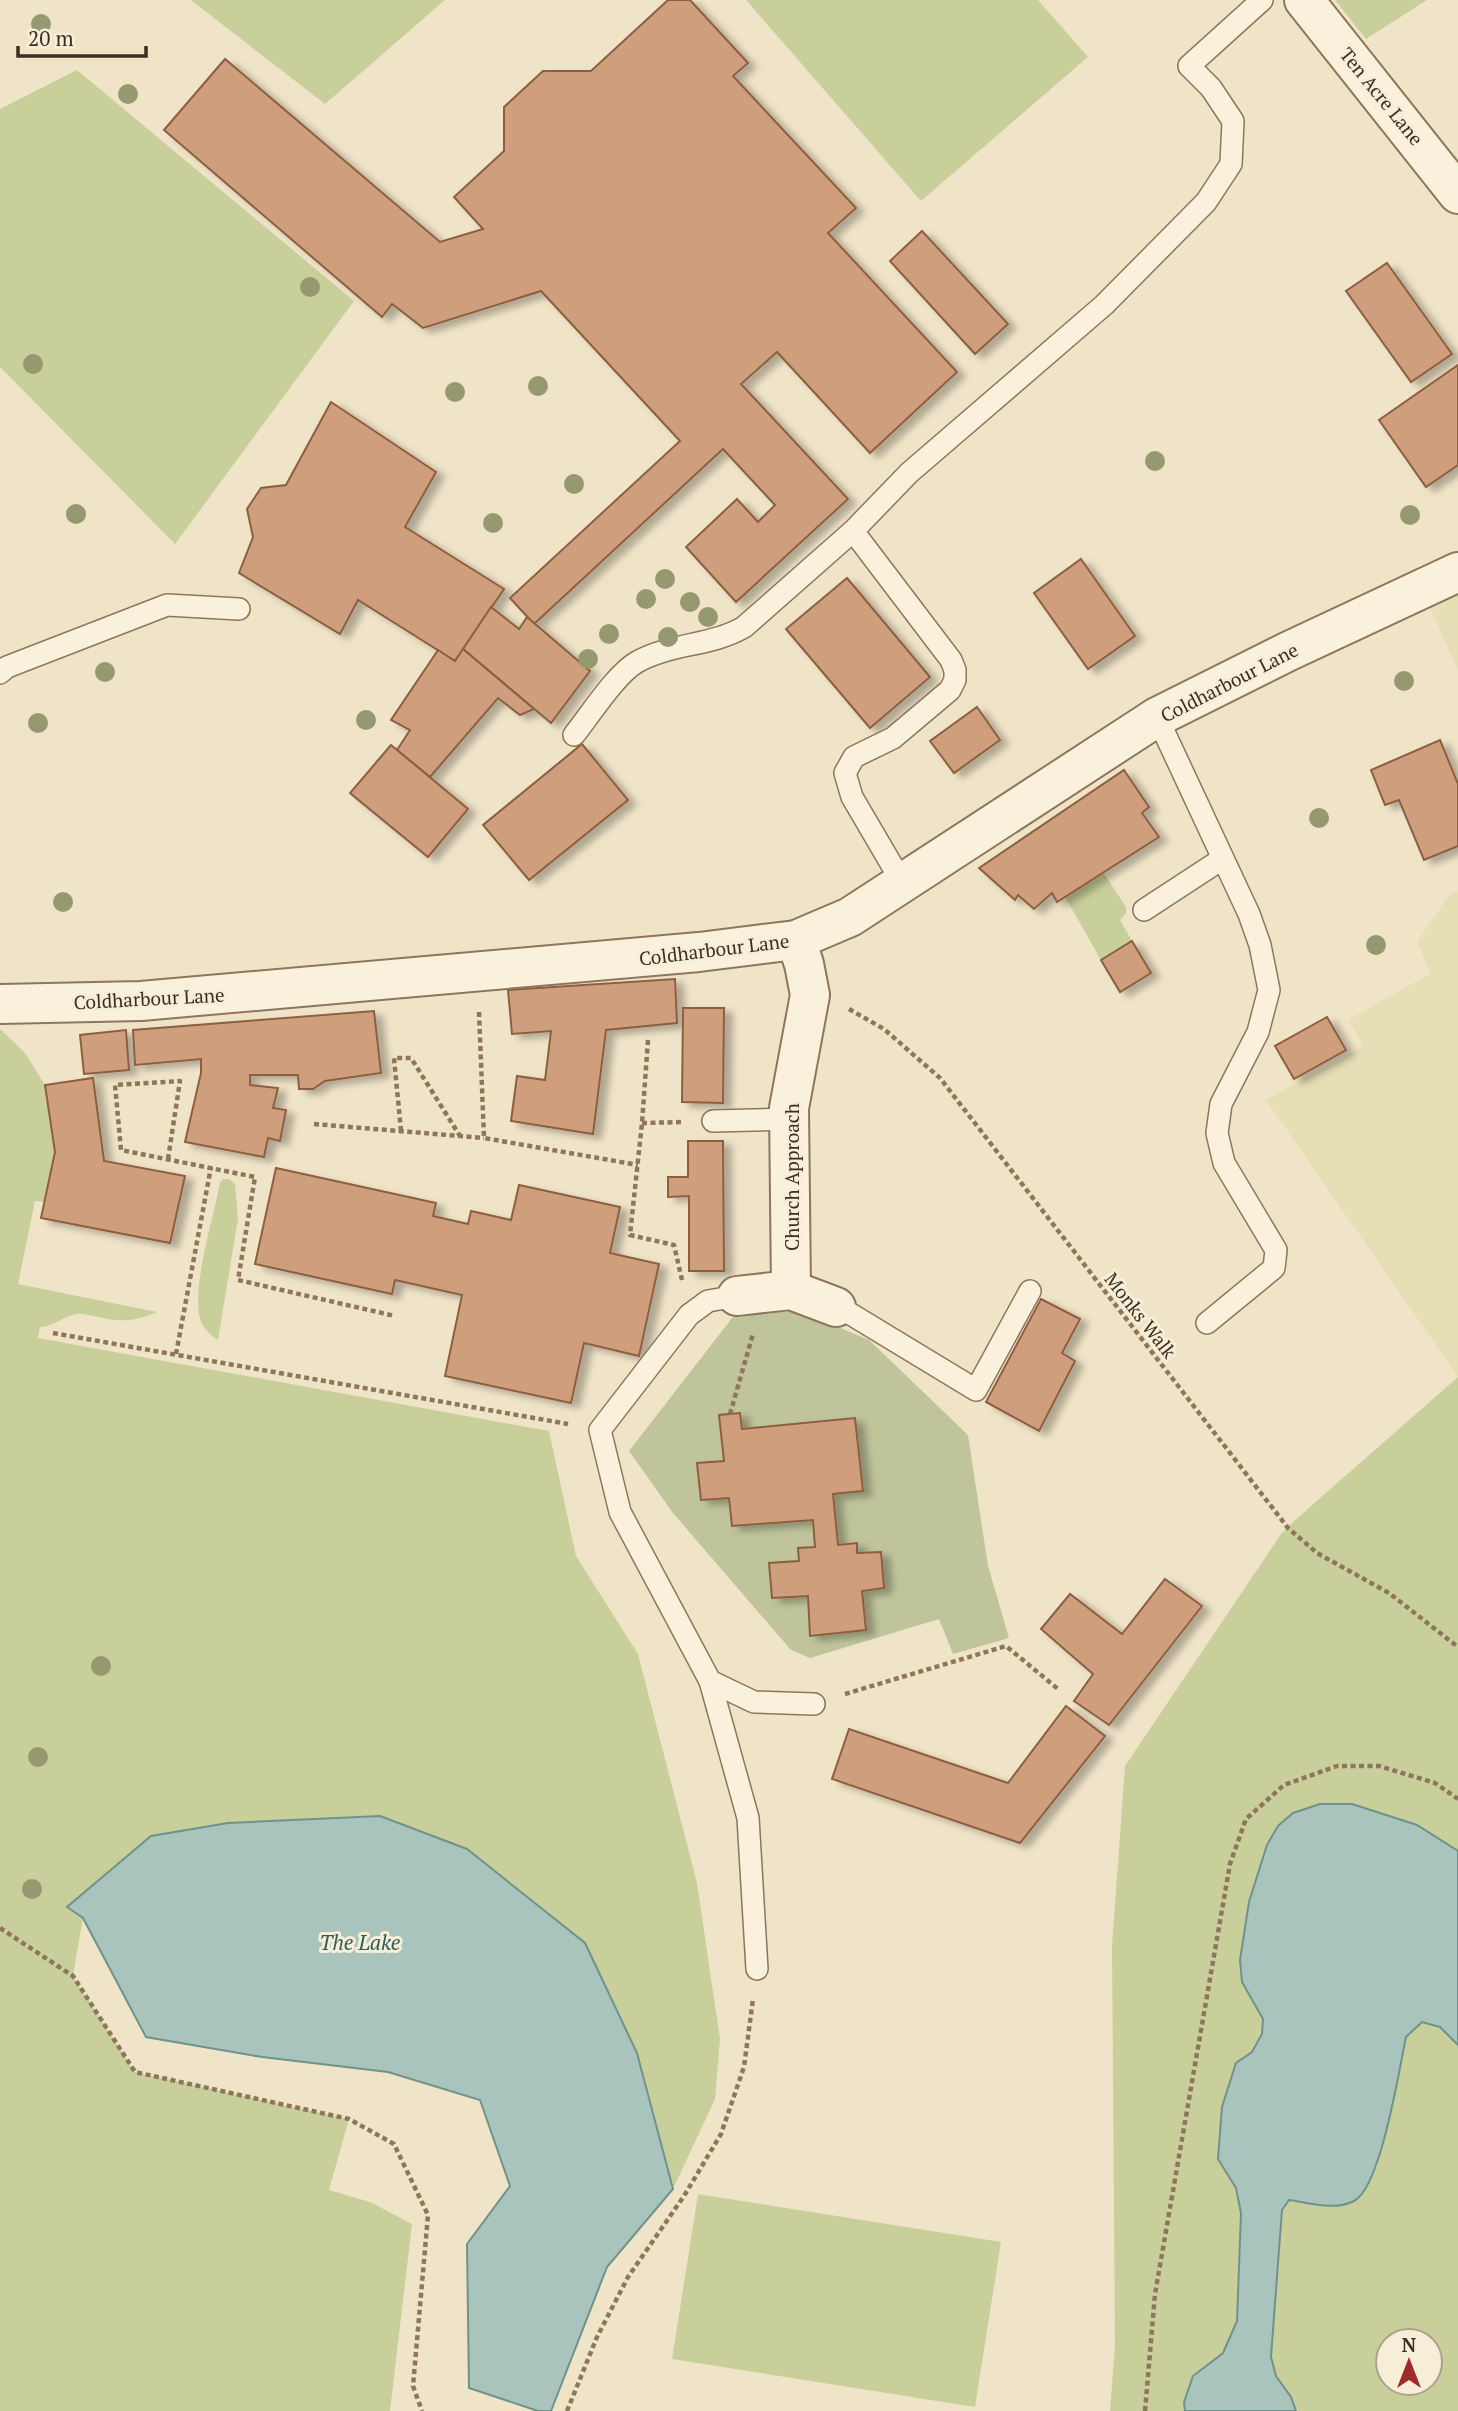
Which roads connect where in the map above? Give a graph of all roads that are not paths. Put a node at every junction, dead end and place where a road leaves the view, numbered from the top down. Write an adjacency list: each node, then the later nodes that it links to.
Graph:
1 (1262, 0): 4 (lane)
2 (1304, 0): 3 (street, Ten Acre Lane)
3 (1458, 194)
4 (853, 531): 9 (lane); 11 (lane)
5 (1458, 572): 8 (street, Coldharbour Lane)
6 (239, 609): 7 (lane)
7 (0, 673)
8 (1157, 717): 10 (lane); 11 (street, Coldharbour Lane)
9 (574, 735)
10 (1222, 859): 12 (lane); 20 (lane)
11 (903, 884): 13 (street, Coldharbour Lane)
12 (1144, 910)
13 (796, 940): 14 (street, Coldharbour Lane); 15 (street, Church Approach)
14 (0, 1004)
15 (789, 1119): 16 (lane); 18 (street, Church Approach)
16 (713, 1121)
17 (1030, 1291): 19 (lane)
18 (765, 1293): 19 (street); 21 (lane)
19 (836, 1307)
20 (1208, 1323)
21 (710, 1681): 22 (lane); 23 (lane)
22 (814, 1703)
23 (757, 1969)

